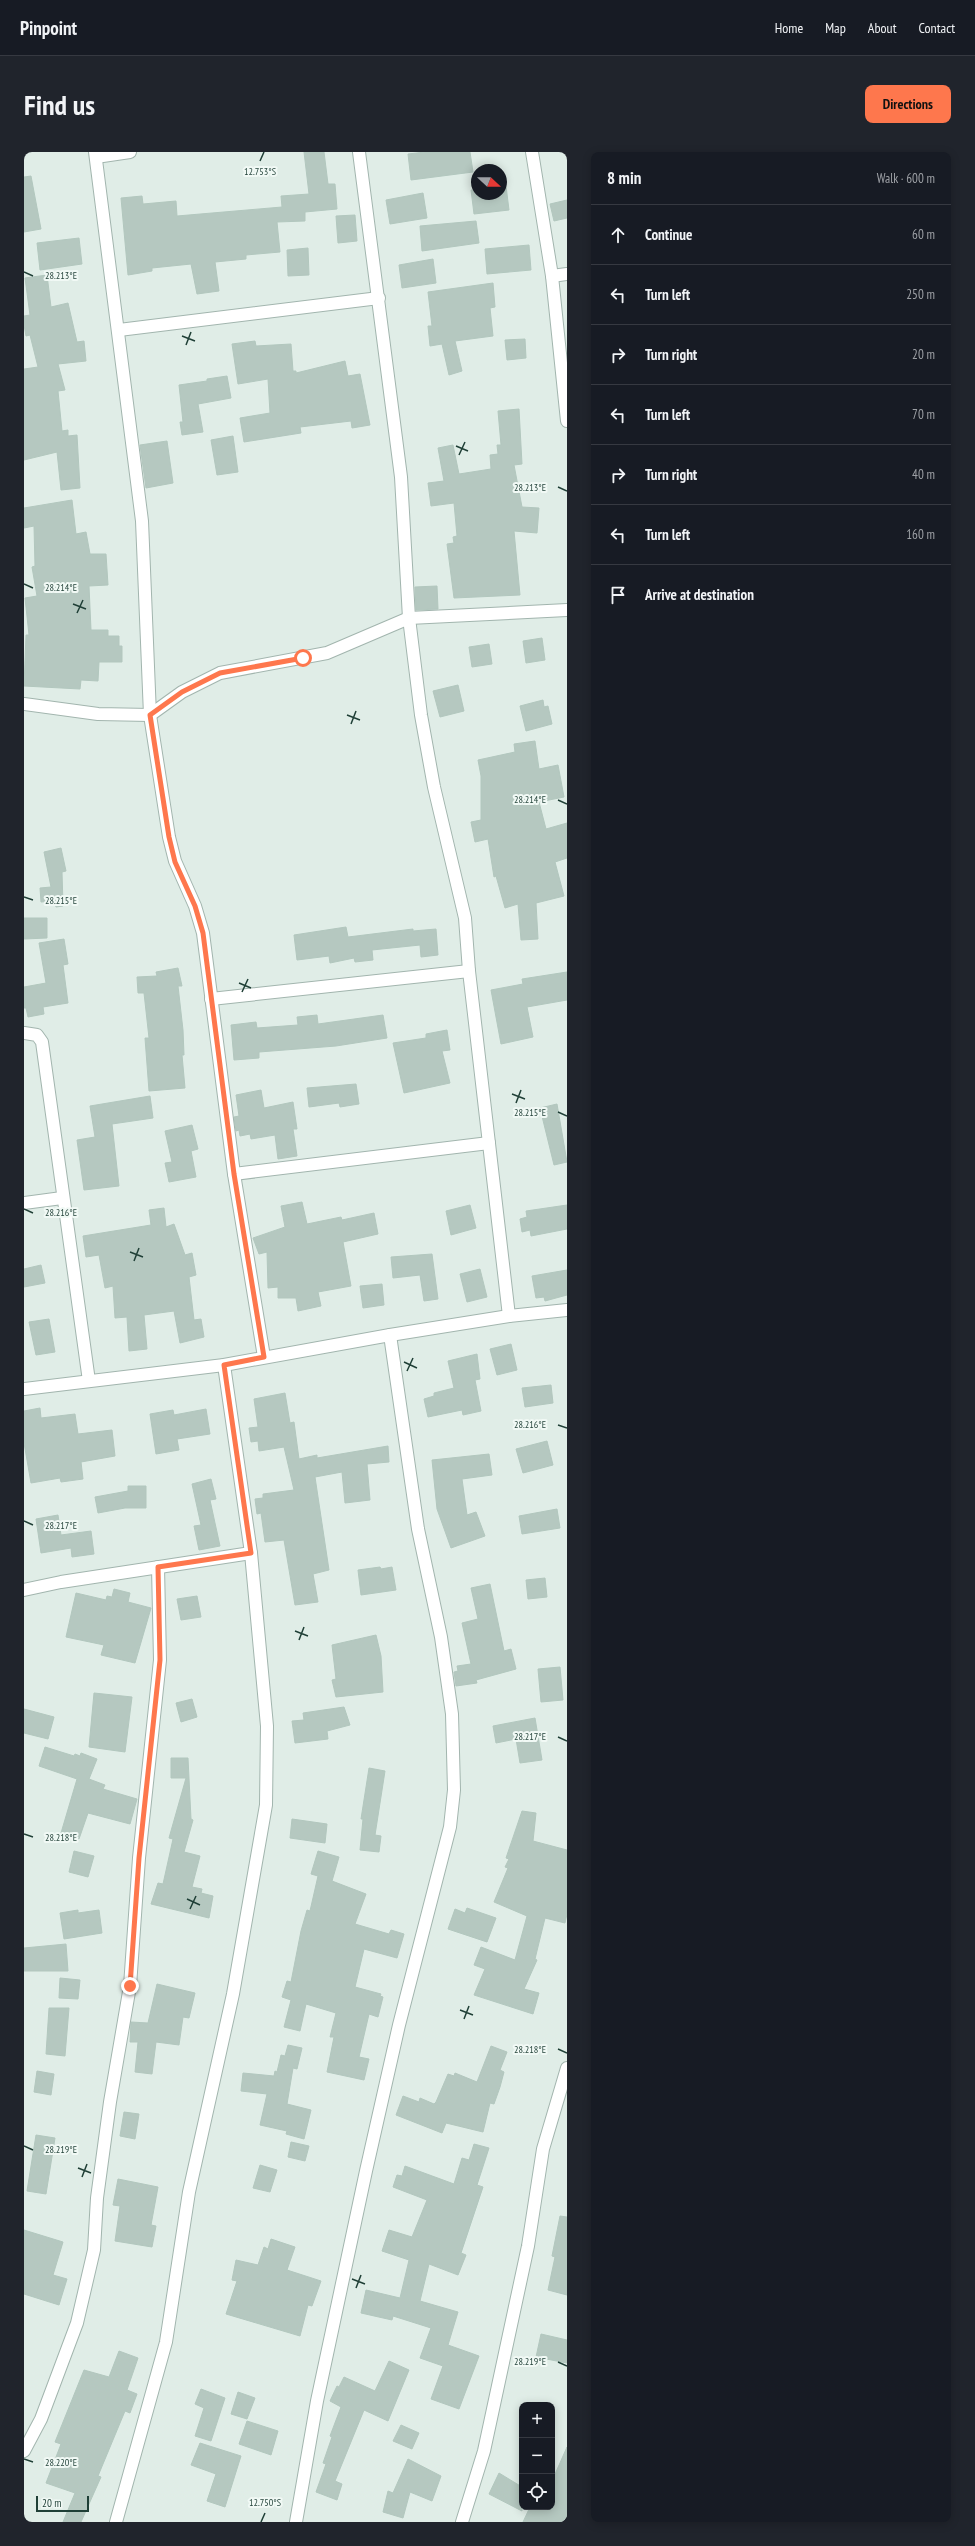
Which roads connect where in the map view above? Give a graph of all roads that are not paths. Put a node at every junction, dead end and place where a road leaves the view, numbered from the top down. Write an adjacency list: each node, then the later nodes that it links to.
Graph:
1 (130, 152): 4 (street)
2 (359, 152): 7 (street)
3 (532, 152): 6 (street)
4 (96, 154): 8 (street)
5 (567, 274): 6 (street)
6 (552, 276): 9 (street)
7 (379, 298): 8 (street); 11 (street)
8 (119, 330): 13 (street)
9 (567, 421)
10 (567, 610): 11 (street)
11 (409, 618): 13 (street); 14 (street)
12 (24, 704): 13 (street)
13 (150, 715): 15 (street)
14 (469, 971): 15 (street); 17 (street)
15 (211, 999): 18 (street)
16 (24, 1032): 19 (street)
17 (489, 1143): 18 (street); 22 (street)
18 (234, 1174): 24 (street)
19 (62, 1198): 20 (street); 26 (street)
20 (24, 1203)
21 (567, 1310): 22 (street)
22 (509, 1316): 23 (street)
23 (390, 1335): 24 (street); 34 (street)
24 (264, 1357): 25 (street)
25 (224, 1365): 26 (street); 28 (street)
26 (89, 1381): 27 (street)
27 (24, 1389)
28 (251, 1553): 29 (street); 33 (street)
29 (158, 1567): 30 (street); 32 (street)
30 (24, 1590)
31 (567, 2068): 35 (street)
32 (24, 2451)
33 (116, 2522)
34 (296, 2522)
35 (462, 2522)

